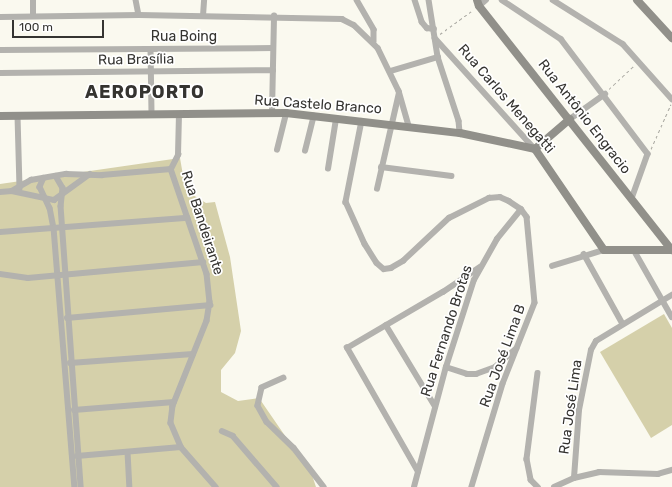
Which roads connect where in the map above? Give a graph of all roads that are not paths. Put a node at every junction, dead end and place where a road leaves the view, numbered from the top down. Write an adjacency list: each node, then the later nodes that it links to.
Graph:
1 (33, 0): 13 (street)
2 (136, 0): 12 (street)
3 (204, 0): 14 (street)
4 (357, 0): 20 (street)
5 (415, 0): 17 (street)
6 (429, 0): 17 (street)
7 (486, 0): 11 (street)
8 (502, 0): 30 (street)
9 (553, 0): 31 (street)
10 (637, 0): 19 (street)
11 (478, 3): 40 (street, Rua Antônio Engracio)
12 (139, 15): 13 (street); 14 (street)
13 (33, 16): 16 (street)
14 (203, 16): 15 (street)
15 (274, 16): 20 (street); 21 (street)
16 (0, 17)
17 (434, 29): 18 (street)
18 (435, 38): 24 (street); 45 (street, Rua Carlos Menegatti)
19 (672, 38)
20 (374, 41): 26 (street)
21 (273, 48): 22 (street, Rua Boing); 25 (street)
22 (151, 49): 23 (street, Rua Boing); 27 (street)
23 (0, 50)
24 (438, 57): 26 (street); 44 (street)
25 (273, 70): 27 (street, Rua Brasília); 32 (street)
26 (391, 71): 29 (street)
27 (151, 72): 28 (street, Rua Brasília); 35 (street)
28 (0, 73)
29 (399, 91): 42 (street); 43 (street)
30 (605, 94): 40 (street); 61 (street)
31 (672, 100)
32 (272, 113): 33 (street, Rua Castelo Branco); 34 (street, Rua Castelo Branco)
33 (286, 113): 38 (street, Rua Castelo Branco); 46 (street)
34 (179, 114): 35 (street, Rua Castelo Branco); 49 (street, Rua Bandeirante)
35 (152, 115): 37 (street, Rua Castelo Branco)
36 (0, 116): 37 (street, Rua Castelo Branco)
37 (18, 116): 55 (street)
38 (314, 116): 39 (street, Rua Castelo Branco); 47 (street)
39 (336, 118): 41 (street, Rua Castelo Branco); 50 (street)
40 (570, 119): 45 (street); 61 (street, Rua Antônio Engracio)
41 (362, 121): 42 (street, Rua Castelo Branco); 63 (street)
42 (392, 124): 43 (street, Rua Castelo Branco); 48 (street)
43 (409, 127): 44 (street, Rua Castelo Branco)
44 (460, 133): 45 (street, Rua Castelo Branco)
45 (535, 149): 68 (street, Rua Carlos Menegatti)
46 (277, 150)
47 (305, 151)
48 (381, 167): 53 (street); 56 (street)
49 (171, 169): 51 (street); 64 (street, Rua Bandeirante)
50 (328, 169)
51 (90, 174): 52 (street); 60 (street)
52 (56, 176): 54 (street); 60 (street)
53 (451, 176)
54 (44, 178): 55 (street); 62 (street)
55 (20, 185): 57 (street); 59 (street)
56 (377, 189)
57 (12, 191): 58 (street); 59 (street)
58 (0, 192)
59 (20, 192): 62 (street)
60 (62, 195): 62 (street); 65 (street)
61 (632, 199): 70 (street, Rua Antônio Engracio)
62 (46, 200): 66 (street)
63 (521, 209): 74 (street, Rua Fernando Brotas); 86 (street, Rua José Lima B)
64 (187, 218): 65 (street); 72 (street, Rua Bandeirante)
65 (63, 227): 66 (street); 76 (street)
66 (54, 228): 67 (street); 77 (street)
67 (0, 232)
68 (604, 250): 69 (street); 71 (street)
69 (634, 250): 70 (street); 79 (street)
70 (672, 250)
71 (584, 254): 73 (street); 84 (street)
72 (203, 262): 76 (street); 80 (street, Rua Bandeirante)
73 (552, 266)
74 (480, 267): 85 (street); 90 (street, Rua Fernando Brotas)
75 (0, 274): 77 (street)
76 (67, 274): 77 (street); 83 (street)
77 (59, 275): 82 (street)
78 (672, 295): 79 (street)
79 (662, 301): 81 (street); 84 (street)
80 (210, 305): 83 (street); 87 (street, Rua Bandeirante)
81 (672, 317)
82 (62, 318): 83 (street); 89 (street)
83 (70, 318): 88 (street)
84 (623, 324): 103 (street, Rua José Lima)
85 (386, 325): 94 (street); 102 (street)
86 (518, 348): 90 (street); 105 (street, Rua José Lima B)
87 (193, 354): 88 (street); 93 (street, Rua Bandeirante)
88 (73, 363): 89 (street); 96 (street)
89 (66, 364): 95 (street)
90 (446, 367): 94 (street, Rua Fernando Brotas)
91 (538, 373): 114 (street)
92 (284, 378): 104 (street)
93 (174, 402): 96 (street); 98 (street, Rua Bandeirante)
94 (435, 406): 102 (street, Rua Fernando Brotas)
95 (69, 410): 96 (street); 100 (street)
96 (76, 410): 100 (street)
97 (222, 431): 110 (street)
98 (181, 447): 99 (street); 109 (street, Rua Bandeirante)
99 (128, 452): 100 (street); 108 (street)
100 (76, 456): 106 (street); 107 (street)
101 (672, 470): 103 (street)
102 (418, 472): 113 (street, Rua Fernando Brotas)
103 (574, 478): 115 (street)
104 (318, 479): 111 (street); 112 (street)
105 (475, 486)
106 (75, 487)
107 (81, 487)
108 (130, 487)
109 (216, 487)
110 (277, 487)
111 (318, 487)
112 (324, 487)
113 (414, 487)
114 (538, 487)
115 (554, 487)

